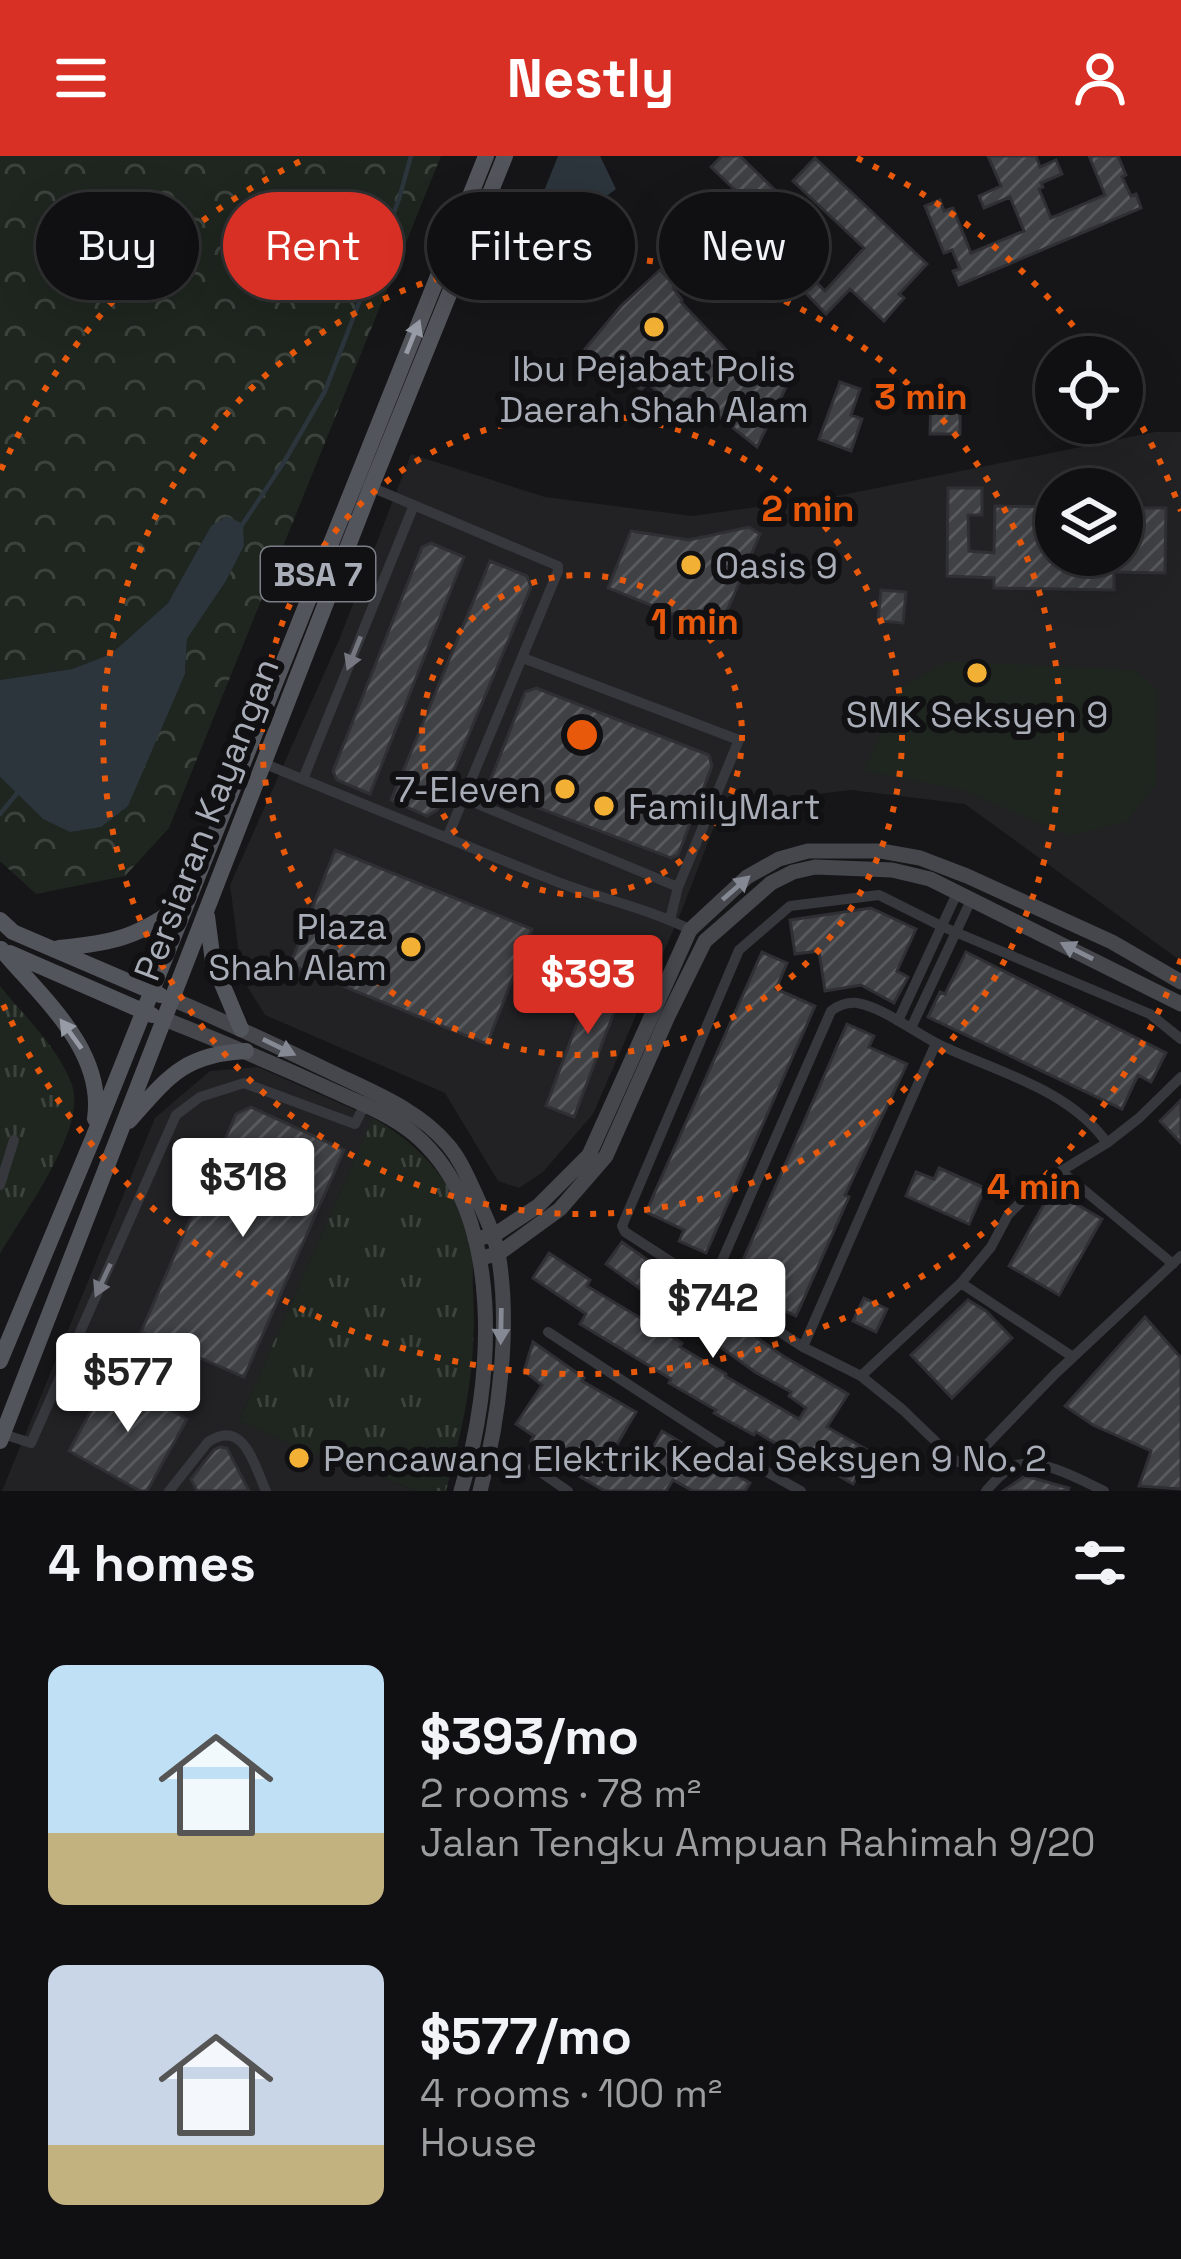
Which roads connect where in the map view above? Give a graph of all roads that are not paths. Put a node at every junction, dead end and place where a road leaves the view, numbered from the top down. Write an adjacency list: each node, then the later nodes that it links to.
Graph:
1 (486, 156): 12 (main road, Persiaran Kayangan / BSA 7, one-way to 1)
2 (506, 156): 3 (main road, Persiaran Kayangan / BSA 7)
3 (370, 487): 4 (street); 6 (main road, Persiaran Kayangan / BSA 7)
4 (414, 505): 5 (street); 7 (street, one-way to 7)
5 (523, 658): 8 (street); 10 (street)
6 (263, 763): 7 (street); 13 (main road, Persiaran Kayangan / BSA 7)
7 (303, 779): 9 (street)
8 (463, 798): 9 (street); 10 (street)
9 (447, 838): 15 (street)
10 (678, 887): 15 (street)
11 (965, 895): 16 (street); 18 (street); 19 (street); 25 (street, one-way to 11)
12 (186, 901): 21 (main road); 23 (main road, Persiaran Kayangan / BSA 7)
13 (207, 909): 24 (main road, Persiaran Kayangan / BSA 7); 30 (main road)
14 (0, 920): 21 (main road)
15 (670, 920): 17 (street)
16 (941, 926): 18 (street); 28 (street); 48 (street)
17 (690, 930): 19 (street); 22 (street, one-way to 22); 42 (street)
18 (957, 932): 29 (street); 31 (street)
19 (705, 941): 44 (street)
20 (1, 948): 26 (main road); 37 (main road, one-way to 20)
21 (52, 949): 23 (main road)
22 (1181, 982)
23 (152, 992): 24 (main road); 26 (main road, Persiaran Kayangan / BSA 7)
24 (172, 999): 27 (main road, Persiaran Kayangan / BSA 7); 30 (street)
25 (1181, 1004)
26 (144, 1012): 27 (main road); 37 (main road, Persiaran Kayangan / BSA 7)
27 (164, 1019): 33 (street); 36 (main road, Persiaran Kayangan / BSA 7)
28 (898, 1021): 29 (street); 48 (street)
29 (911, 1028): 32 (street)
30 (242, 1029): 35 (street, one-way to 35)
31 (1181, 1040)
32 (936, 1043): 39 (street); 50 (street)
33 (246, 1051): 35 (street); 36 (main road)
34 (1181, 1077): 39 (street)
35 (368, 1098): 42 (street); 43 (street); 54 (street, one-way to 54)
36 (117, 1134): 54 (main road, Persiaran Kayangan / BSA 7)
37 (93, 1138): 52 (main road, Persiaran Kayangan / BSA 7)
38 (14, 1140): 41 (street)
39 (1107, 1143): 40 (street)
40 (1061, 1171): 46 (street); 47 (street)
41 (0, 1184)
42 (494, 1235): 43 (street); 44 (street)
43 (476, 1239): 45 (street)
44 (498, 1254): 45 (street); 59 (street, one-way to 59)
45 (480, 1258): 58 (street)
46 (1177, 1260): 51 (street)
47 (961, 1283): 51 (street); 53 (street)
48 (710, 1288): 50 (street)
49 (548, 1332): 61 (street)
50 (803, 1347): 53 (street)
51 (1073, 1357): 53 (street)
52 (0, 1361)
53 (861, 1376)
54 (2, 1437)
55 (533, 1467): 60 (street)
56 (169, 1491): 57 (street)
57 (266, 1491)
58 (461, 1491)
59 (480, 1491)
60 (568, 1491)
61 (801, 1491)
62 (986, 1491): 63 (street)
63 (1104, 1491)

